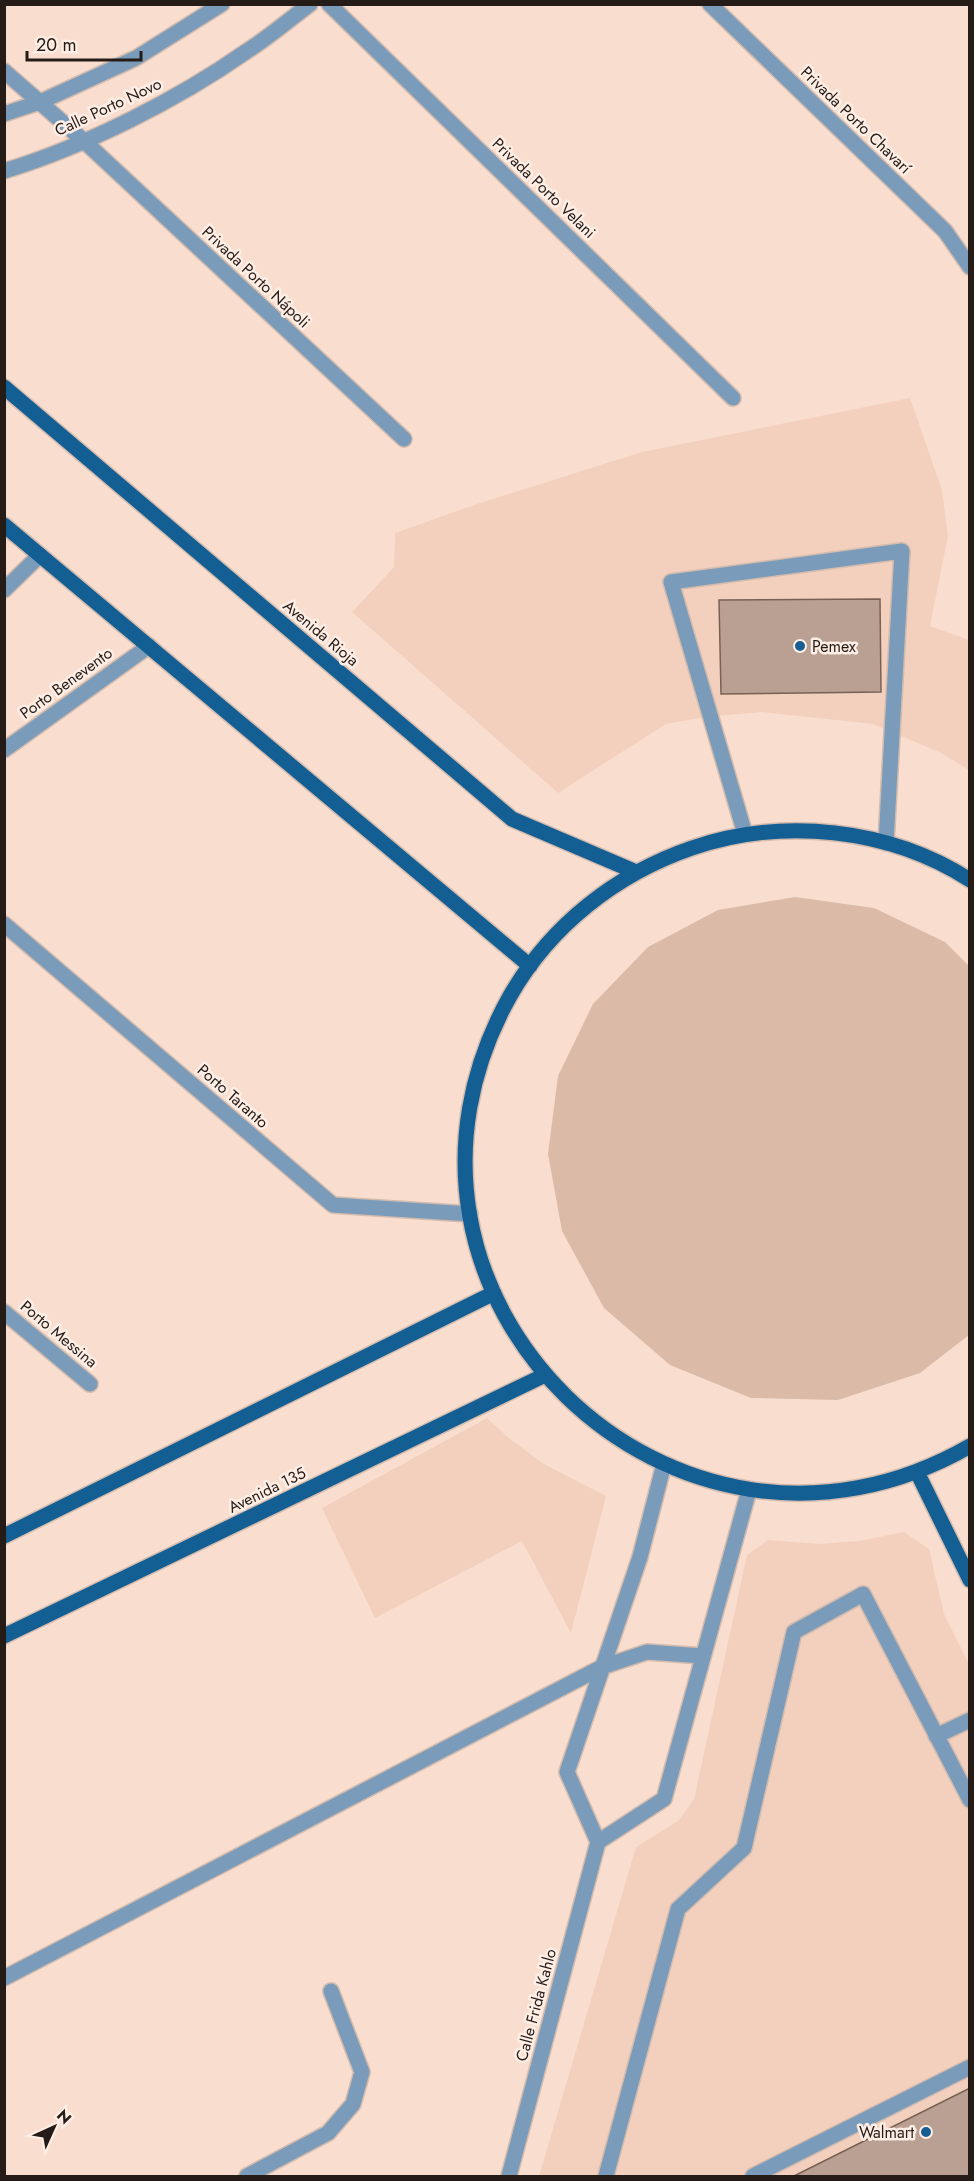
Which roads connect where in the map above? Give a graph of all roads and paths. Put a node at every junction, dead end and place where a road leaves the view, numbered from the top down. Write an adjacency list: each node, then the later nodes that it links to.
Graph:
1 (222, 4): 6 (street, Calle Porto Novo)
2 (310, 4): 8 (street, Calle Porto Novo)
3 (329, 4): 12 (street, Privada Porto Velani)
4 (710, 4): 10 (street, Privada Porto Chavarí)
5 (4, 71): 6 (street, Privada Porto Nápoli)
6 (40, 102): 7 (street, Calle Porto Novo); 8 (street, Privada Porto Nápoli)
7 (4, 114)
8 (84, 141): 9 (street, Calle Porto Novo); 13 (street, Privada Porto Nápoli)
9 (4, 171)
10 (969, 267)
11 (4, 387): 21 (main road, Avenida Rioja)
12 (733, 398)
13 (404, 439)
14 (4, 525): 15 (main road)
15 (40, 555): 16 (street); 17 (main road)
16 (4, 590)
17 (149, 646): 18 (street, Porto Benevento); 24 (main road)
18 (4, 750)
19 (745, 834): 20 (main road); 20 (street); 21 (main road)
20 (886, 843): 22 (main road)
21 (636, 872): 24 (main road)
22 (969, 880)
23 (4, 924): 25 (street, Porto Taranto)
24 (530, 966): 25 (main road)
25 (470, 1214): 26 (main road)
26 (494, 1293): 28 (main road); 34 (main road)
27 (4, 1312): 29 (street, Porto Messina)
28 (545, 1375): 31 (main road); 36 (main road, Avenida 135)
29 (90, 1384)
30 (969, 1446): 32 (main road)
31 (664, 1464): 33 (main road); 38 (street)
32 (917, 1472): 33 (main road); 35 (main road)
33 (749, 1490): 37 (street)
34 (4, 1536)
35 (969, 1580)
36 (4, 1636)
37 (703, 1656): 38 (street); 42 (street)
38 (602, 1667): 42 (street); 43 (street)
39 (969, 1720): 40 (street)
40 (936, 1736): 41 (street); 48 (street)
41 (969, 1800)
42 (598, 1842): 47 (street, Calle Frida Kahlo)
43 (4, 1978)
44 (331, 1991): 46 (street)
45 (969, 2067): 49 (street)
46 (247, 2176)
47 (509, 2176)
48 (606, 2176)
49 (753, 2176)

